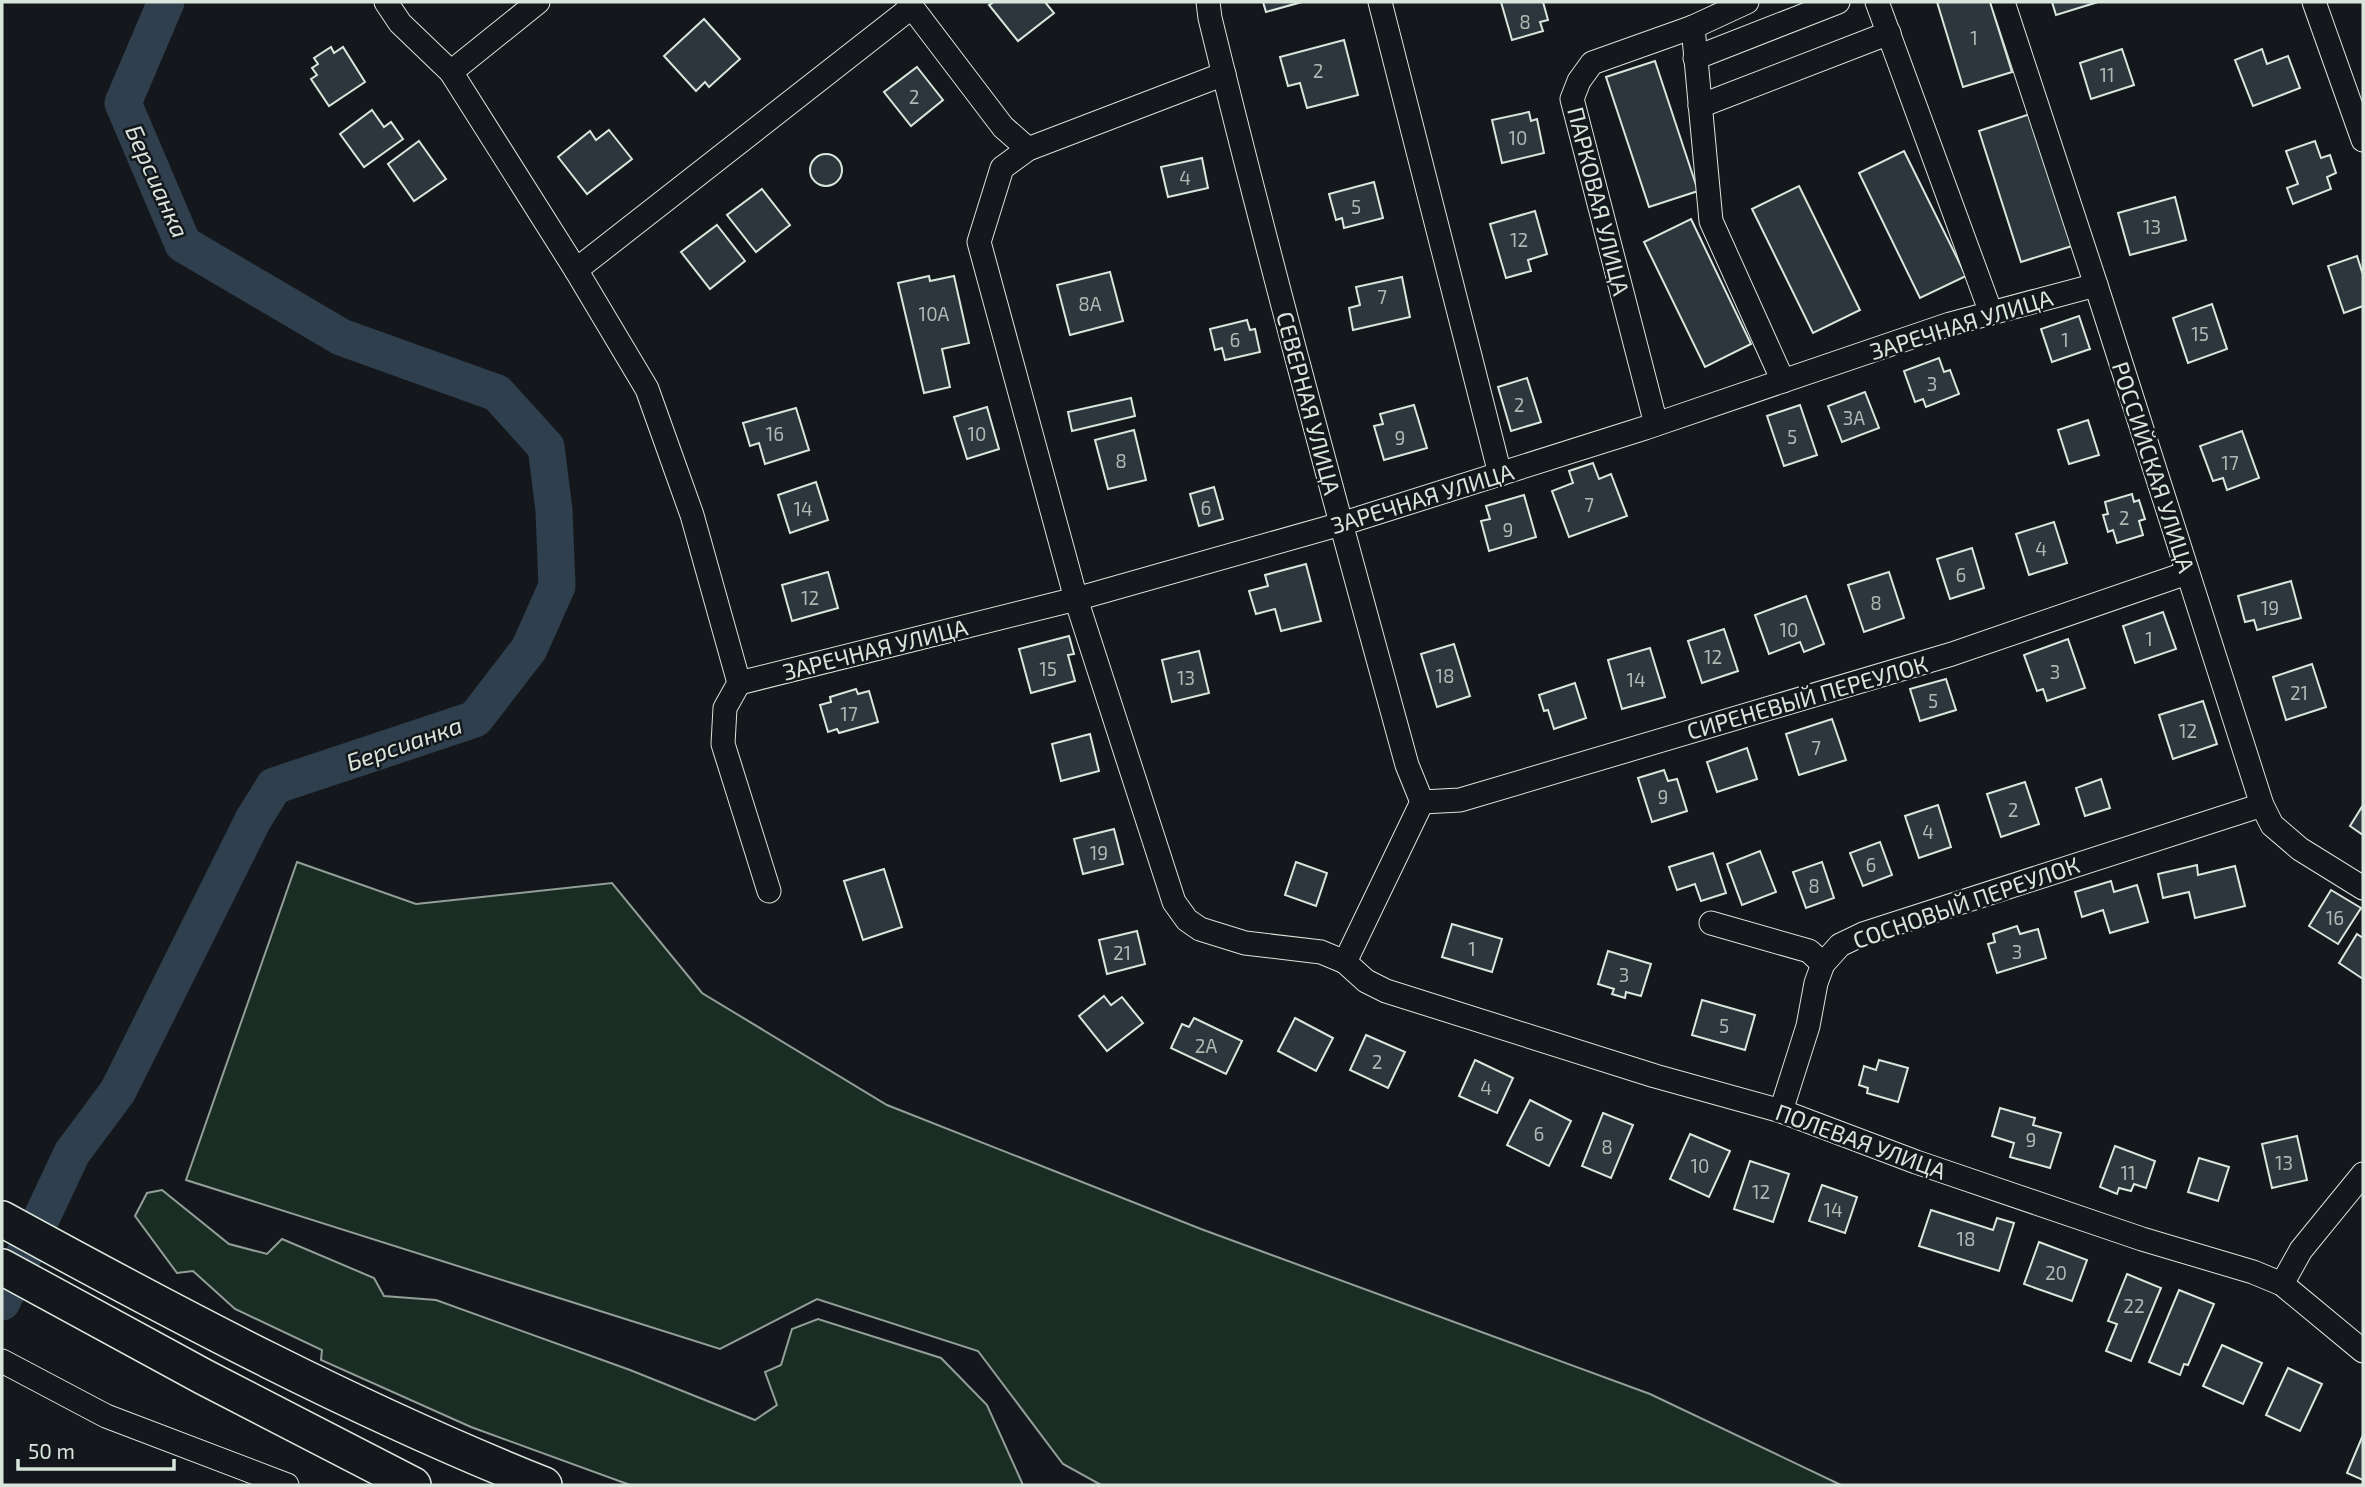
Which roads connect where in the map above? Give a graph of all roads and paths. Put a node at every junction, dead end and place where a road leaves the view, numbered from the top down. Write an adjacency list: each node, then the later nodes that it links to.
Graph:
1 (386, 2): 14 (street)
2 (538, 2): 14 (street)
3 (1208, 2): 15 (street, СЕВЕРНАЯ УЛИЦА)
4 (1380, 2): 24 (street)
5 (1747, 2): 11 (street, ПАРКОВАЯ УЛИЦА)
6 (1838, 2): 13 (street)
7 (1877, 2): 12 (street)
8 (2003, 2): 20 (street, РОССИЙСКАЯ УЛИЦА)
9 (2314, 2): 17 (street)
10 (910, 5): 18 (street); 19 (street)
11 (1693, 27): 13 (street); 23 (street, ПАРКОВАЯ УЛИЦА)
12 (1889, 33): 16 (street); 21 (street)
13 (1695, 58): 16 (street)
14 (451, 72): 19 (street)
15 (1224, 75): 18 (street); 25 (street, СЕВЕРНАЯ УЛИЦА)
16 (1700, 106): 22 (street)
17 (2363, 140)
18 (1028, 149): 27 (street)
19 (576, 270): 28 (street)
20 (2096, 285): 21 (street, ЗАРЕЧНАЯ УЛИЦА); 26 (street, РОССИЙСКАЯ УЛИЦА)
21 (1991, 313): 22 (street, ЗАРЕЧНАЯ УЛИЦА)
22 (1783, 380): 23 (street, ЗАРЕЧНАЯ УЛИЦА)
23 (1656, 424): 24 (street, ЗАРЕЧНАЯ УЛИЦА)
24 (1500, 474): 25 (street, ЗАРЕЧНАЯ УЛИЦА)
25 (1340, 524): 27 (street, ЗАРЕЧНАЯ УЛИЦА); 29 (street, СЕВЕРНАЯ УЛИЦА)
26 (2187, 573): 29 (street, СИРЕНЕВЫЙ ПЕРЕУЛОК); 30 (street, РОССИЙСКАЯ УЛИЦА)
27 (1076, 599): 28 (street, ЗАРЕЧНАЯ УЛИЦА); 34 (street)
28 (739, 683): 32 (street)
29 (1422, 802): 34 (street)
30 (2262, 805): 31 (street, РОССИЙСКАЯ УЛИЦА); 35 (street, СОСНОВЫЙ ПЕРЕУЛОК)
31 (2363, 888)
32 (769, 891)
33 (1711, 923): 35 (street)
34 (1346, 962): 36 (street, ПОЛЕВАЯ УЛИЦА)
35 (1823, 964): 36 (street)
36 (1781, 1111): 40 (street, ПОЛЕВАЯ УЛИЦА)
37 (2363, 1174): 40 (street)
38 (2, 1219): 45 (highway)
39 (2, 1267): 44 (highway)
40 (2282, 1284): 41 (street, ПОЛЕВАЯ УЛИЦА)
41 (2363, 1351)
42 (2, 1362): 43 (street)
43 (287, 1485)
44 (413, 1485)
45 (544, 1485)

